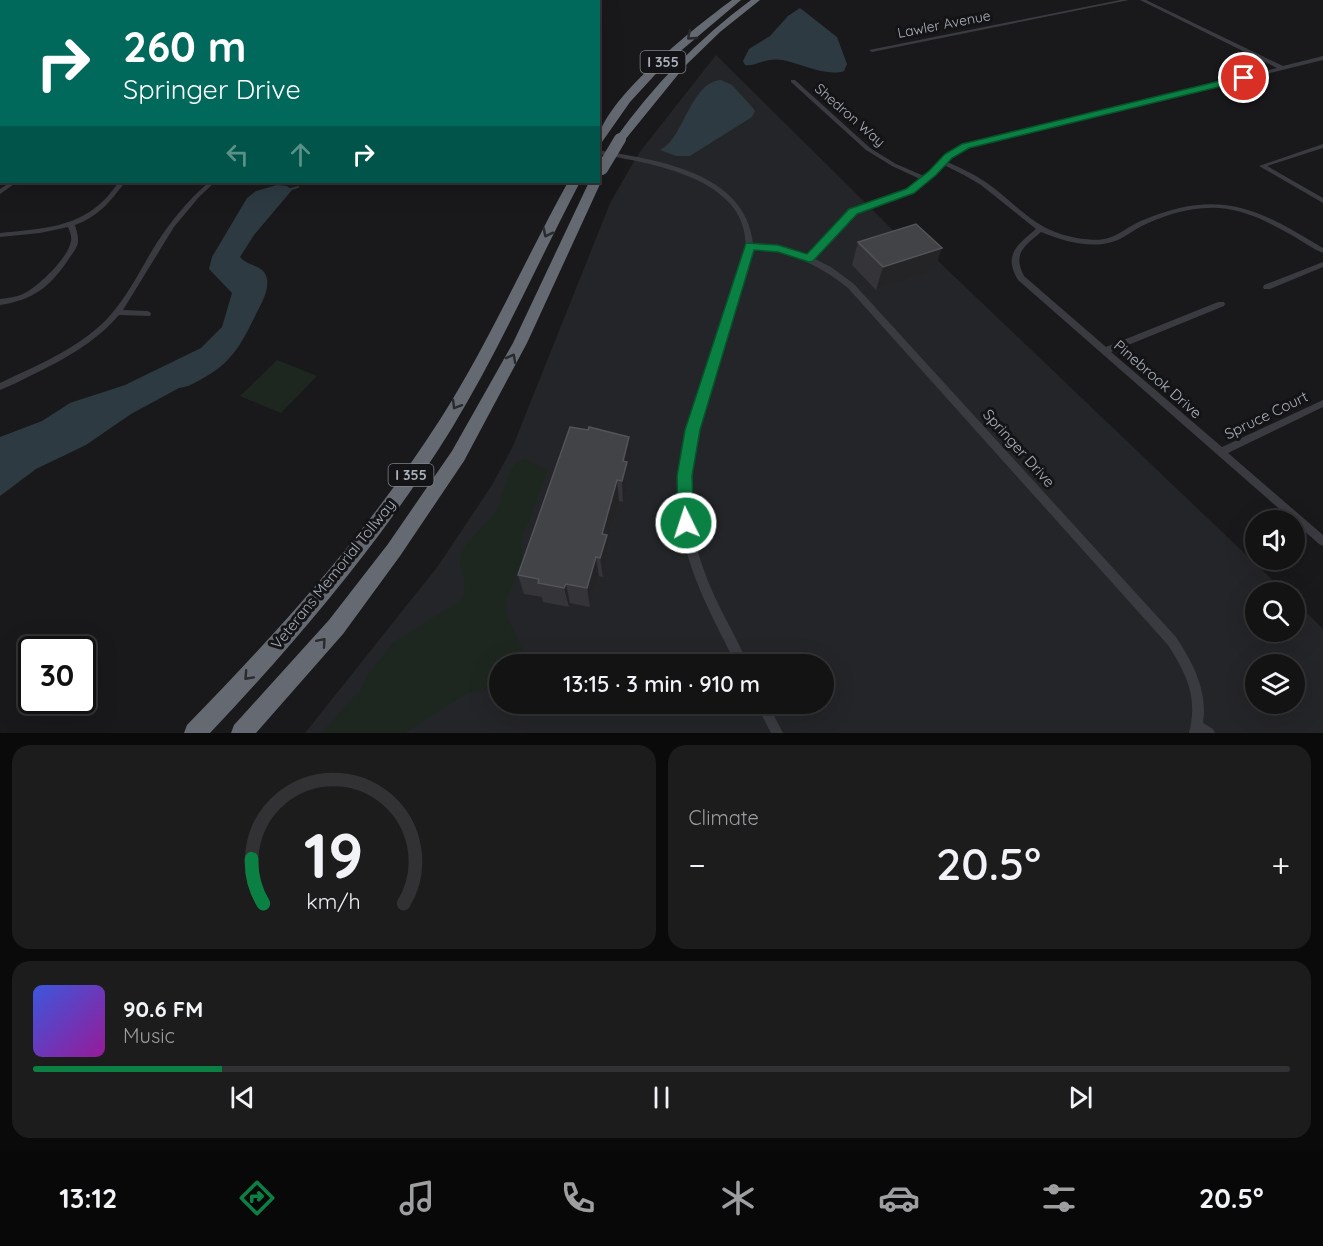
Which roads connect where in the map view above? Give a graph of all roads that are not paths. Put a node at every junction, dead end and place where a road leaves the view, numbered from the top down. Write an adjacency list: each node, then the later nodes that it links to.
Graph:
1 (737, 0): 11 (highway, I 355, one-way to 11)
2 (756, 0): 6 (highway, Veterans Memorial Tollway / I 355)
3 (764, 0): 6 (highway)
4 (1127, 0): 7 (street, Lawler Avenue)
5 (1142, 0): 9 (street)
6 (738, 13): 15 (highway, Veterans Memorial Tollway / I 355, bridge)
7 (872, 50)
8 (1323, 58): 9 (street)
9 (1283, 69): 14 (street)
10 (793, 81): 16 (street, Shedron Way)
11 (600, 138)
12 (1323, 146): 23 (street)
13 (600, 152): 27 (street)
14 (942, 162): 16 (street); 25 (street)
15 (600, 172)
16 (925, 179): 29 (street)
17 (13, 183): 22 (street)
18 (121, 183): 24 (street)
19 (211, 183): 34 (street)
20 (573, 183): 44 (highway, Veterans Memorial Tollway / I 355, one-way to 44)
21 (594, 183): 45 (highway, Veterans Memorial Tollway / I 355, one-way to 21)
22 (0, 192)
23 (1323, 201)
24 (71, 224): 26 (street); 32 (street)
25 (1040, 229): 28 (street); 36 (street, Pinebrook Drive)
26 (0, 236)
27 (750, 246): 29 (street, Springer Drive); 41 (street)
28 (1323, 251)
29 (809, 258): 43 (street, Springer Drive)
30 (1323, 264): 31 (street)
31 (1267, 286)
32 (0, 302)
33 (1221, 304): 36 (street)
34 (117, 312): 35 (street); 37 (street)
35 (147, 314)
36 (1104, 351): 39 (street, Pinebrook Drive)
37 (0, 387)
38 (1323, 403): 39 (street, Spruce Court)
39 (1221, 452): 40 (street, Pinebrook Drive)
40 (1323, 541)
41 (737, 654)
42 (767, 714): 46 (street)
43 (1196, 729): 47 (street)
44 (195, 733)
45 (242, 733)
46 (777, 733)
47 (1209, 733)

